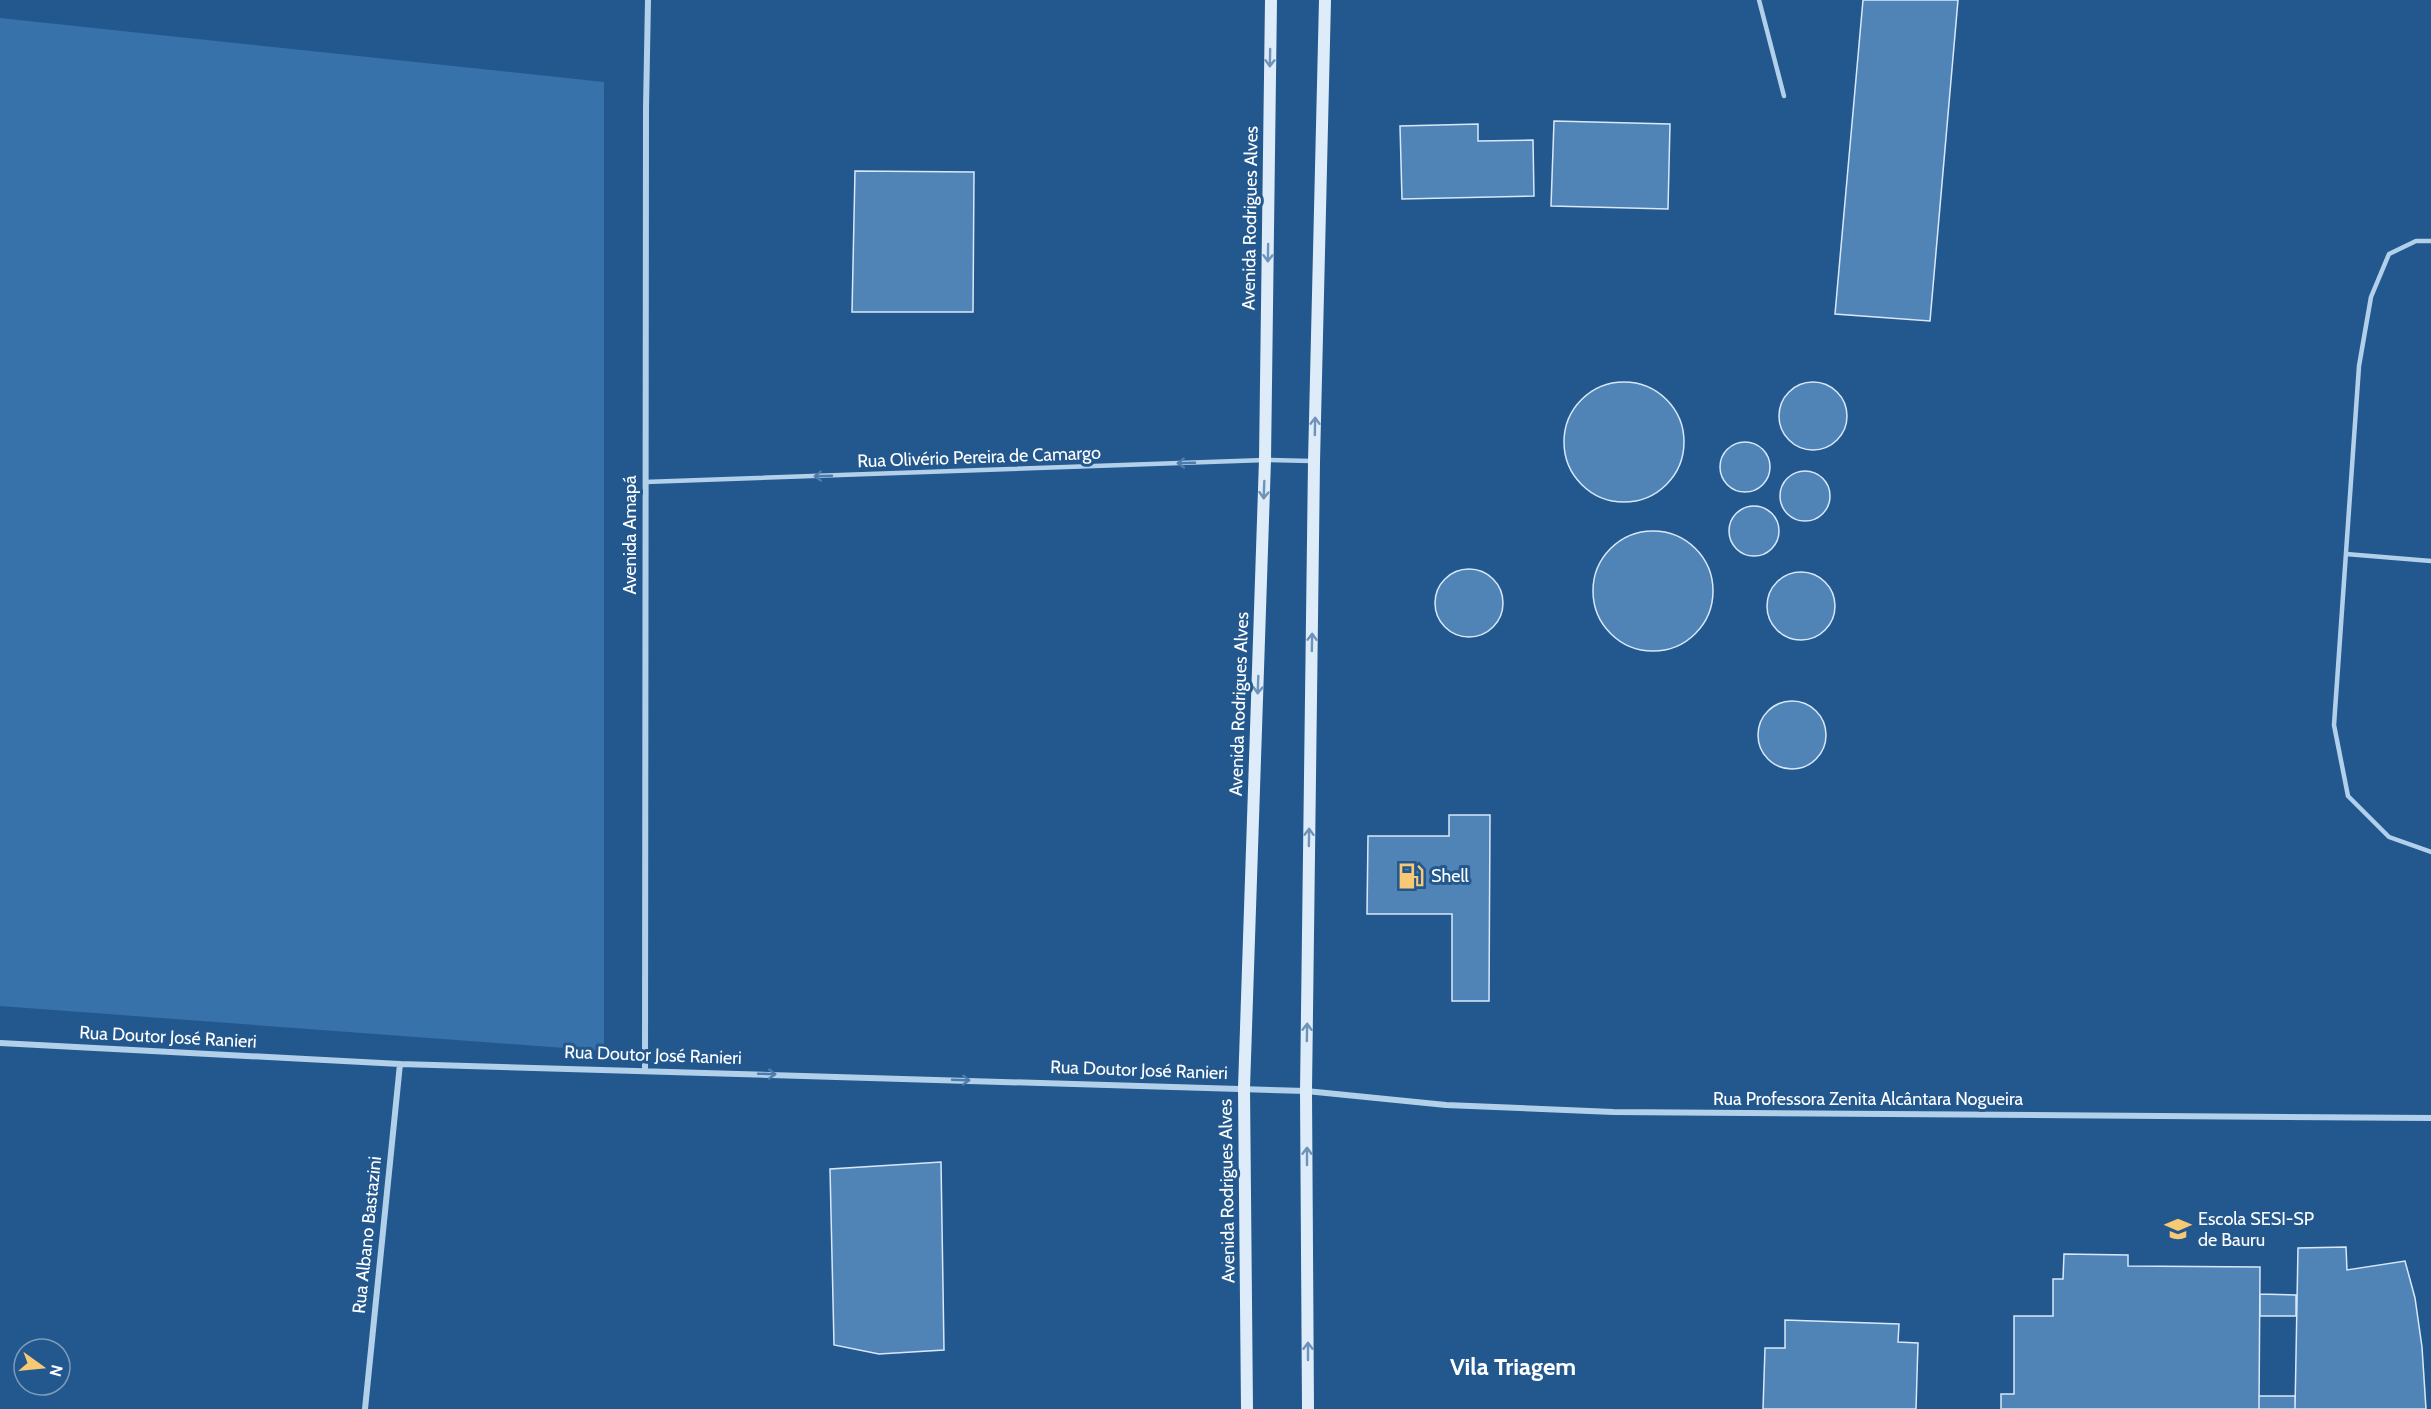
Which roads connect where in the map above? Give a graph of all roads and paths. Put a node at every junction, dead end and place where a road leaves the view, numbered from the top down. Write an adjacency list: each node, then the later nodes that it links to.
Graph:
1 (648, 0): 9 (street, Avenida Amapá)
2 (1271, 0): 7 (main road, Avenida Rodrigues Alves, one-way to 7)
3 (1325, 0): 8 (main road, one-way to 3)
4 (1759, 0): 5 (lane)
5 (1784, 96)
6 (2431, 241): 10 (lane)
7 (1265, 460): 8 (lane, Rua Olivério Pereira de Camargo); 9 (lane, Rua Olivério Pereira de Camargo, one-way to 9); 16 (main road, Avenida Rodrigues Alves, one-way to 16)
8 (1314, 462): 17 (main road, one-way to 8)
9 (645, 482): 15 (street, Avenida Amapá)
10 (2346, 554): 11 (lane); 12 (lane)
11 (2431, 561)
12 (2431, 852)
13 (0, 1043): 14 (street, Rua Doutor José Ranieri)
14 (400, 1064): 15 (street, Rua Doutor José Ranieri); 19 (street, Rua Albano Bastazini)
15 (645, 1070): 16 (street, Rua Doutor José Ranieri, one-way to 16)
16 (1244, 1088): 17 (street, Rua Doutor José Ranieri); 20 (main road, Avenida Rodrigues Alves)
17 (1306, 1091): 18 (street, Rua Professora Zenita Alcântara Nogueira); 21 (main road, one-way to 17)
18 (2431, 1118)
19 (365, 1409)
20 (1248, 1409)
21 (1308, 1409)

